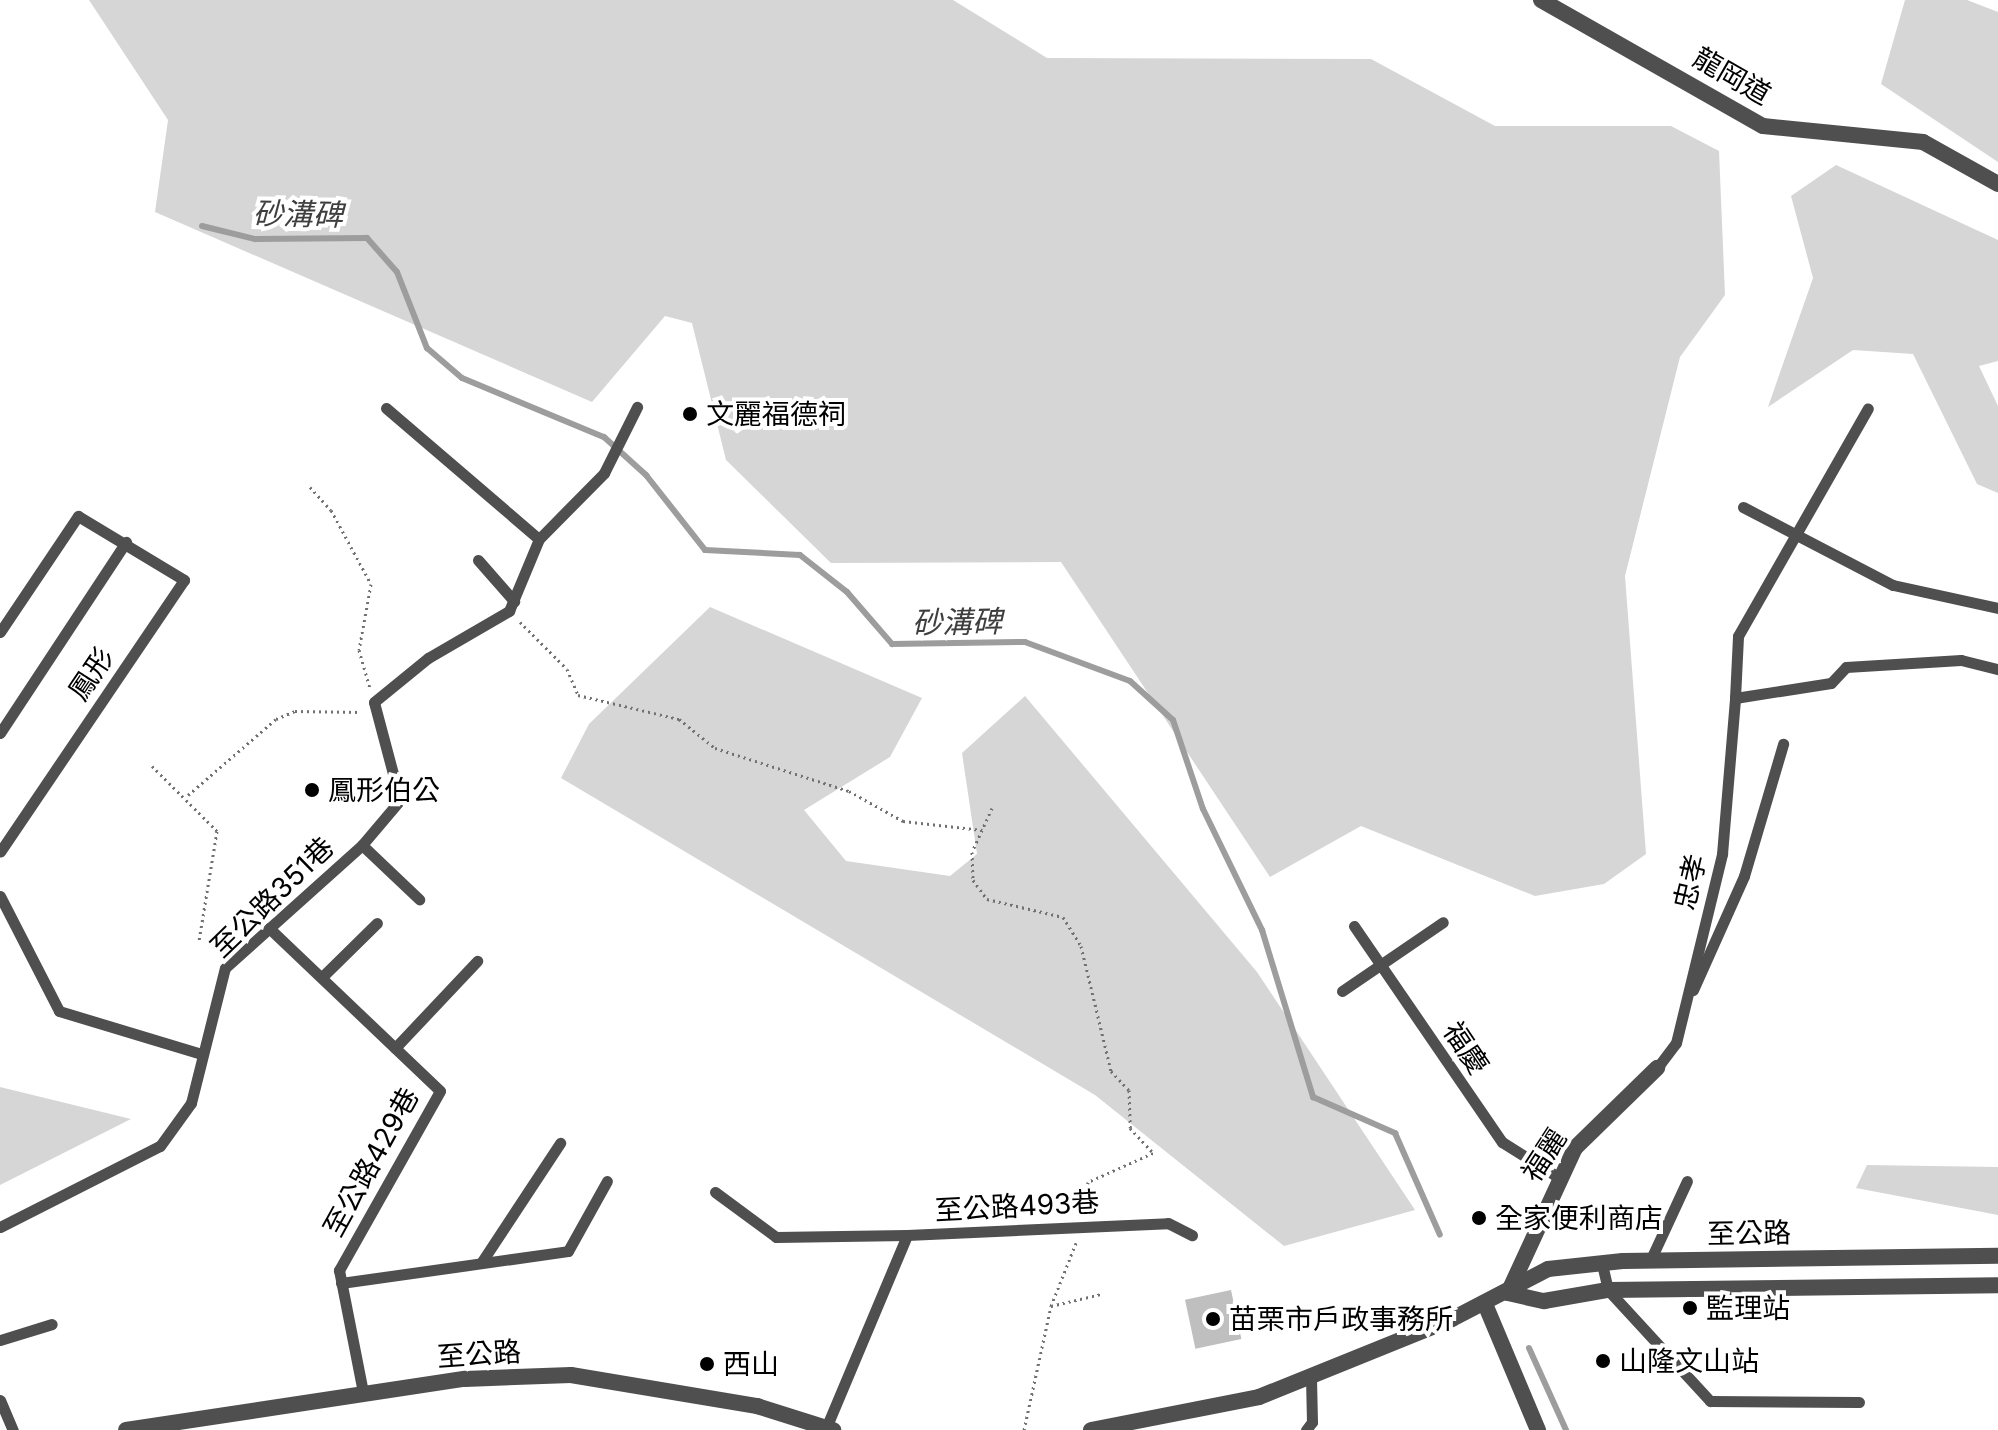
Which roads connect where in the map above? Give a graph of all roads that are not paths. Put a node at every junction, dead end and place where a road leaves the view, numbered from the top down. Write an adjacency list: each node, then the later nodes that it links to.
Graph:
1 (1541, 0): 2 (street, 龍岡道)
2 (1998, 184)
3 (637, 407): 8 (lane)
4 (386, 408): 8 (lane)
5 (1868, 408): 7 (lane, 忠孝)
6 (1743, 507): 7 (lane)
7 (1793, 534): 12 (lane); 15 (lane, 忠孝)
8 (539, 539): 11 (lane)
9 (126, 542): 13 (lane, 鳳形); 16 (lane, 鳳形); 19 (lane, 鳳形)
10 (478, 560): 11 (lane)
11 (511, 606): 18 (lane, 至公路351巷)
12 (1998, 608)
13 (0, 632)
14 (1998, 669): 15 (lane)
15 (1735, 698): 30 (lane, 忠孝)
16 (0, 733)
17 (1783, 744): 30 (lane)
18 (362, 845): 21 (lane); 25 (lane, 至公路351巷)
19 (0, 852)
20 (0, 896): 32 (lane)
21 (419, 899)
22 (1443, 922): 27 (lane)
23 (377, 923): 28 (lane)
24 (1354, 926): 27 (lane, 福慶)
25 (269, 928): 28 (lane, 至公路429巷); 32 (lane, 至公路351巷)
26 (477, 961): 31 (lane)
27 (1379, 963): 29 (lane); 35 (lane, 福慶)
28 (322, 977): 31 (lane, 至公路429巷)
29 (1342, 991)
30 (1687, 1000): 33 (lane, 忠孝)
31 (395, 1048): 46 (lane, 至公路429巷)
32 (201, 1054): 39 (lane, 至公路351巷)
33 (1657, 1068): 35 (street, 福麗)
34 (560, 1143): 44 (lane)
35 (1558, 1177): 49 (street, 福麗)
36 (607, 1181): 44 (lane)
37 (1687, 1181): 43 (lane)
38 (715, 1192): 40 (lane)
39 (0, 1227)
40 (907, 1235): 41 (lane, 至公路493巷); 57 (lane, 至公路493巷)
41 (1192, 1235)
42 (1998, 1256): 43 (street, 至公路)
43 (1650, 1261): 45 (street, 至公路)
44 (481, 1263): 46 (lane)
45 (1602, 1264): 48 (lane); 49 (street, 至公路)
46 (341, 1283): 54 (lane, 至公路429巷)
47 (1998, 1285): 48 (street, 至公路)
48 (1608, 1290): 49 (street, 至公路); 56 (lane)
49 (1508, 1293): 50 (street, 至公路)
50 (1485, 1304): 53 (street, 至公路); 62 (street)
51 (52, 1324): 52 (lane)
52 (0, 1340)
53 (1311, 1377): 60 (street, 至公路); 61 (lane)
54 (363, 1392): 57 (street, 至公路); 59 (street, 至公路)
55 (0, 1400): 58 (lane)
56 (1859, 1402)
57 (829, 1429)
58 (13, 1430)
59 (126, 1430)
60 (1091, 1430)
61 (1306, 1430)
62 (1538, 1430)

